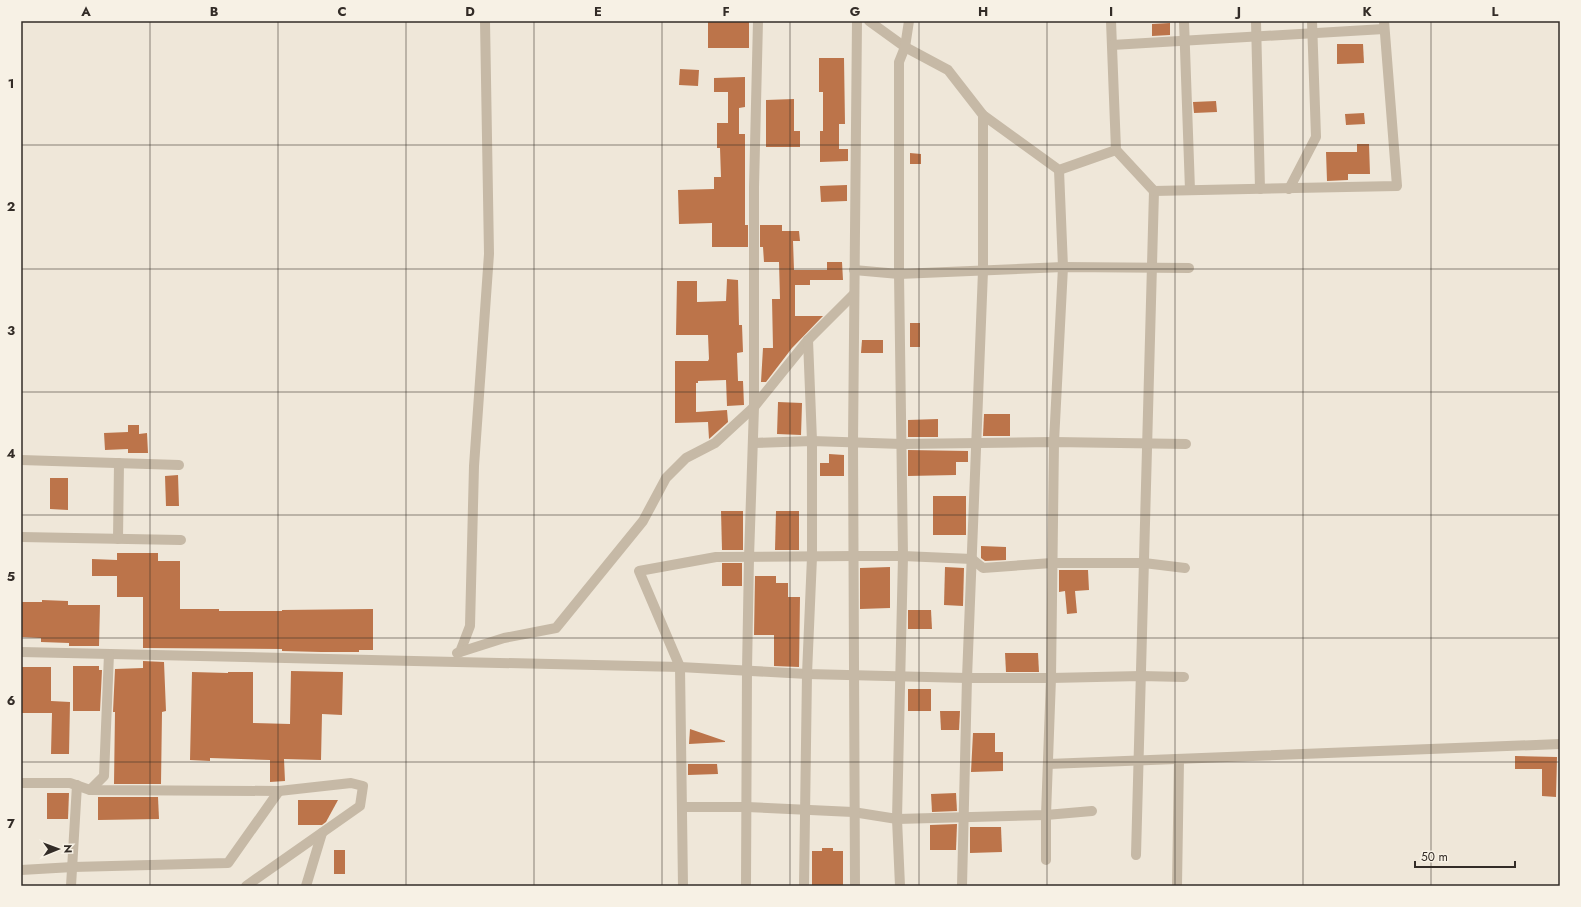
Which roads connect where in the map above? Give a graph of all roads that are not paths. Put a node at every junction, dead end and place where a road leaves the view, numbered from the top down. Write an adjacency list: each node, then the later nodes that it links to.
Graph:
1 (485, 21): 55 (street)
2 (758, 21): 31 (street)
3 (857, 21): 26 (street)
4 (869, 21): 15 (street)
5 (909, 21): 15 (street)
6 (1111, 21): 14 (street)
7 (1184, 21): 13 (street)
8 (1256, 21): 12 (street)
9 (1312, 21): 11 (street)
10 (1384, 25): 11 (street); 19 (street)
11 (1312, 33): 12 (street); 19 (street)
12 (1256, 36): 13 (street); 20 (street)
13 (1184, 41): 14 (street); 21 (street)
14 (1112, 45): 17 (street)
15 (905, 47): 16 (street); 28 (street)
16 (983, 115): 18 (street); 27 (street)
17 (1116, 150): 18 (street); 22 (street)
18 (1059, 170): 23 (street)
19 (1289, 188): 20 (street)
20 (1260, 189): 21 (street)
21 (1190, 190): 22 (street)
22 (1154, 191): 24 (street)
23 (1063, 267): 24 (street); 27 (street); 33 (street)
24 (1152, 268): 25 (street); 38 (street)
25 (1189, 268)
26 (854, 270): 28 (street); 29 (street)
27 (983, 271): 28 (street); 36 (street)
28 (899, 274): 37 (street)
29 (854, 294): 30 (street); 35 (street)
30 (808, 340): 31 (street); 32 (street)
31 (754, 407): 34 (street); 55 (street)
32 (812, 442): 34 (street); 35 (street); 48 (street)
33 (1054, 442): 36 (street); 38 (street); 51 (street)
34 (753, 443): 49 (street)
35 (853, 443): 37 (street); 46 (street)
36 (976, 443): 37 (street); 50 (street)
37 (902, 444): 47 (street)
38 (1147, 444): 39 (street); 52 (street)
39 (1186, 444)
40 (21, 460): 41 (street)
41 (119, 463): 42 (street); 44 (street)
42 (179, 465)
43 (21, 537): 44 (street)
44 (118, 539): 45 (street)
45 (181, 540)
46 (853, 556): 47 (street); 48 (street); 61 (street)
47 (903, 556): 50 (street); 63 (street)
48 (812, 557): 49 (street); 60 (street)
49 (749, 558): 58 (street); 59 (street)
50 (972, 559): 51 (street); 65 (street)
51 (1052, 563): 52 (street); 66 (street)
52 (1144, 563): 53 (street); 62 (street)
53 (1186, 568)
54 (21, 652): 56 (street)
55 (460, 652): 57 (street)
56 (109, 654): 57 (street); 73 (street)
57 (435, 661): 58 (street)
58 (680, 667): 59 (street); 75 (street)
59 (747, 670): 60 (street); 76 (street)
60 (807, 674): 61 (street); 77 (street)
61 (854, 676): 63 (street); 79 (street)
62 (1141, 676): 64 (street); 66 (street); 69 (street)
63 (901, 677): 65 (street); 82 (street)
64 (1184, 677)
65 (967, 678): 66 (street); 81 (street)
66 (1051, 678): 70 (street)
67 (1560, 744): 68 (street)
68 (1179, 760): 69 (street); 97 (street)
69 (1138, 761): 70 (street); 84 (street)
70 (1048, 764): 80 (street)
71 (21, 783): 72 (street)
72 (77, 785): 73 (street); 86 (street)
73 (90, 790): 74 (street)
74 (279, 791): 83 (street); 86 (street)
75 (682, 806): 76 (street); 91 (street)
76 (747, 807): 77 (street); 92 (street)
77 (804, 810): 79 (street); 93 (street)
78 (1092, 810): 80 (street)
79 (853, 812): 82 (street); 94 (street)
80 (1046, 815): 81 (street); 85 (street)
81 (963, 817): 82 (street); 96 (street)
82 (897, 819): 95 (street)
83 (322, 833): 89 (street); 90 (street)
84 (1136, 855)
85 (1046, 860)
86 (73, 867): 87 (street); 88 (street)
87 (21, 870)
88 (71, 886)
89 (246, 886)
90 (306, 886)
91 (682, 886)
92 (746, 886)
93 (804, 886)
94 (855, 886)
95 (900, 886)
96 (962, 886)
97 (1177, 886)

